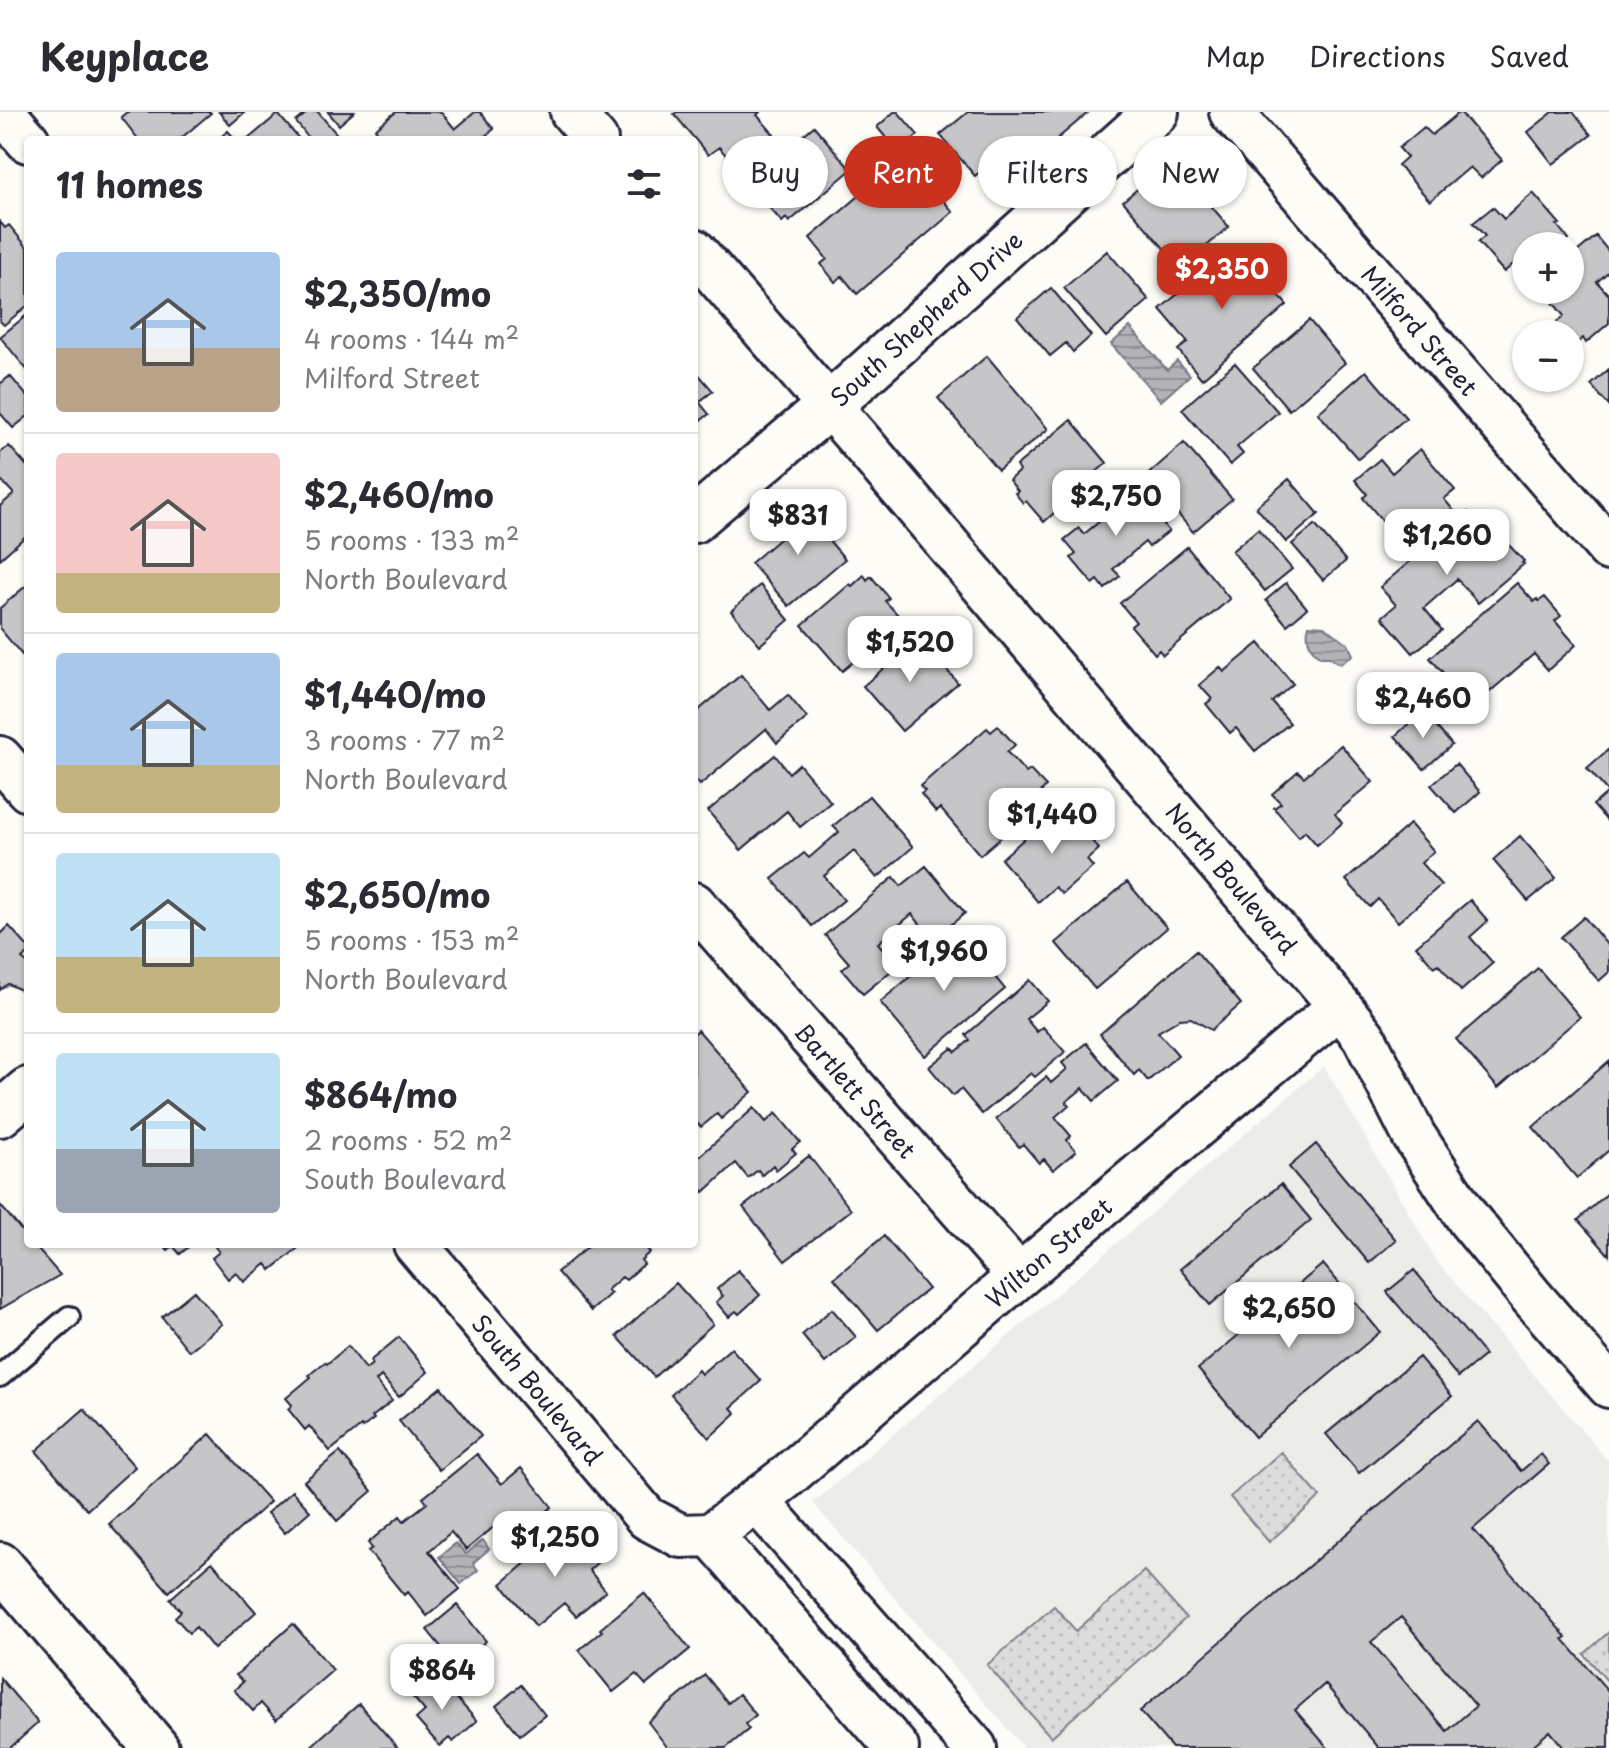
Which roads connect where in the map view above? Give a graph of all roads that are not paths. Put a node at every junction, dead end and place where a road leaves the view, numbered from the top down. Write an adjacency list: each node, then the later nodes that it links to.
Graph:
1 (3, 112): 5 (street)
2 (572, 112): 6 (street)
3 (1156, 112): 8 (main road, South Shepherd Drive)
4 (1231, 112): 10 (street, Milford Street)
5 (24, 136)
6 (593, 136)
7 (698, 255): 8 (street, North Boulevard)
8 (830, 405): 9 (main road, South Shepherd Drive); 14 (street, North Boulevard)
9 (698, 517)
10 (1609, 549)
11 (0, 758): 12 (street)
12 (24, 785)
13 (698, 909): 18 (street, Bartlett Street)
14 (1340, 1006): 18 (street, Wilton Street); 21 (street, North Boulevard)
15 (24, 1093): 16 (main road)
16 (0, 1114)
17 (418, 1248): 23 (street, South Boulevard)
18 (1019, 1276): 22 (street, Wilton Street)
19 (69, 1317): 20 (lane)
20 (0, 1376)
21 (1609, 1386)
22 (756, 1500): 23 (street); 27 (street)
23 (711, 1535): 26 (street)
24 (0, 1565): 25 (main road)
25 (156, 1748)
26 (897, 1748)
27 (975, 1748)

